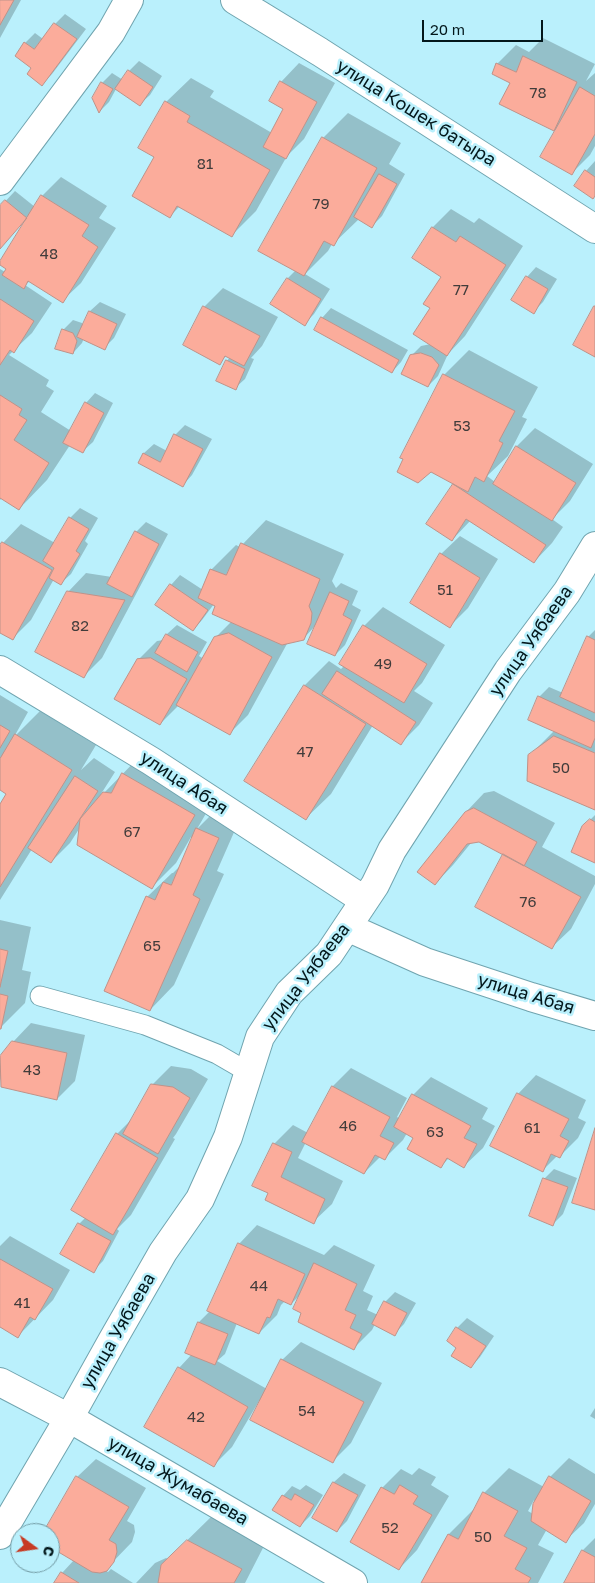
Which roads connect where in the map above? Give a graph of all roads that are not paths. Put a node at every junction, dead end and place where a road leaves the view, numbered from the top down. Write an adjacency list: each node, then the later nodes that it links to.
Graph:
1 (129, 0): 3 (street)
2 (235, 0): 4 (street, улица Кошек батыра)
3 (0, 181)
4 (595, 228)
5 (595, 546): 7 (street, улица Уябаева)
6 (0, 670): 7 (street, улица Абая)
7 (364, 900): 8 (street, улица Уябаева)
8 (346, 927): 10 (street, улица Абая); 11 (street, улица Уябаева)
9 (40, 996): 11 (lane)
10 (595, 1016)
11 (248, 1072): 13 (street, улица Уябаева)
12 (0, 1382): 13 (street, улица Жумабаева)
13 (69, 1418): 14 (street, улица Уябаева); 15 (street, улица Жумабаева)
14 (0, 1535)
15 (353, 1583)

